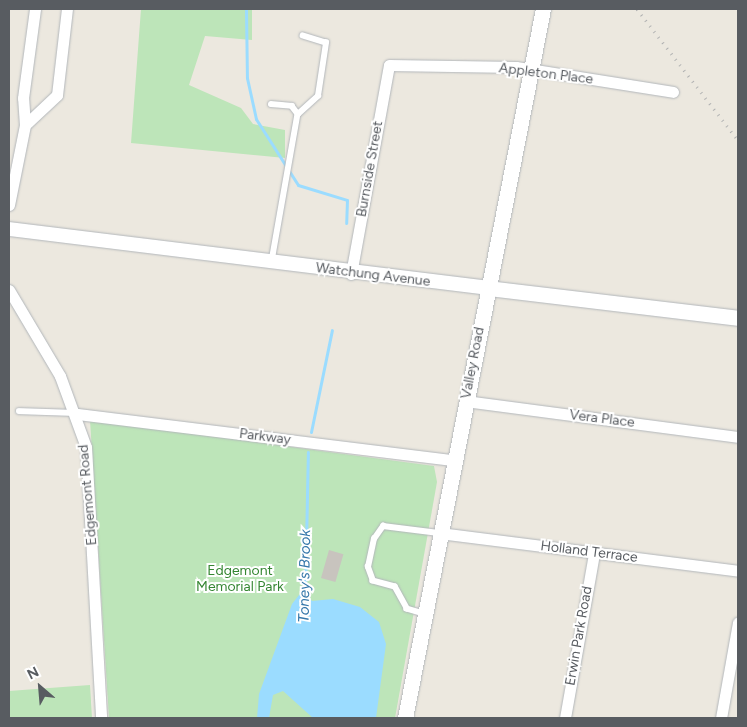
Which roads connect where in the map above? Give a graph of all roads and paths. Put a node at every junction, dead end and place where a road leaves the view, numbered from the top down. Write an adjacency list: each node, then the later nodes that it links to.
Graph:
1 (35, 9): 10 (street)
2 (66, 9): 10 (street)
3 (543, 9): 6 (main road, Valley Road)
4 (303, 36): 9 (lane)
5 (389, 64): 6 (street, Appleton Place); 14 (street, Burnside Street)
6 (531, 70): 7 (street, Appleton Place); 15 (main road, Valley Road)
7 (673, 92)
8 (271, 104): 9 (lane)
9 (298, 114): 13 (lane)
10 (25, 125): 11 (street)
11 (9, 205)
12 (9, 229): 13 (street, Watchung Avenue)
13 (272, 263): 14 (street, Watchung Avenue)
14 (351, 274): 15 (street, Watchung Avenue)
15 (488, 288): 17 (main road, Watchung Avenue); 18 (main road, Valley Road)
16 (9, 290): 20 (street, Edgemont Road)
17 (738, 318)
18 (465, 401): 21 (street, Vera Place); 22 (main road, Valley Road)
19 (19, 411): 20 (lane)
20 (77, 414): 22 (street, Parkway); 28 (street, Edgemont Road)
21 (738, 437)
22 (452, 460): 23 (main road, Valley Road)
23 (439, 533): 24 (street, Holland Terrace); 26 (main road, Valley Road); 26 (lane)
24 (594, 553): 25 (street, Holland Terrace); 30 (street, Erwin Park Road)
25 (738, 571)
26 (424, 614): 29 (main road, Valley Road)
27 (738, 623): 31 (street)
28 (101, 718)
29 (404, 718)
30 (565, 718)
31 (721, 718)

